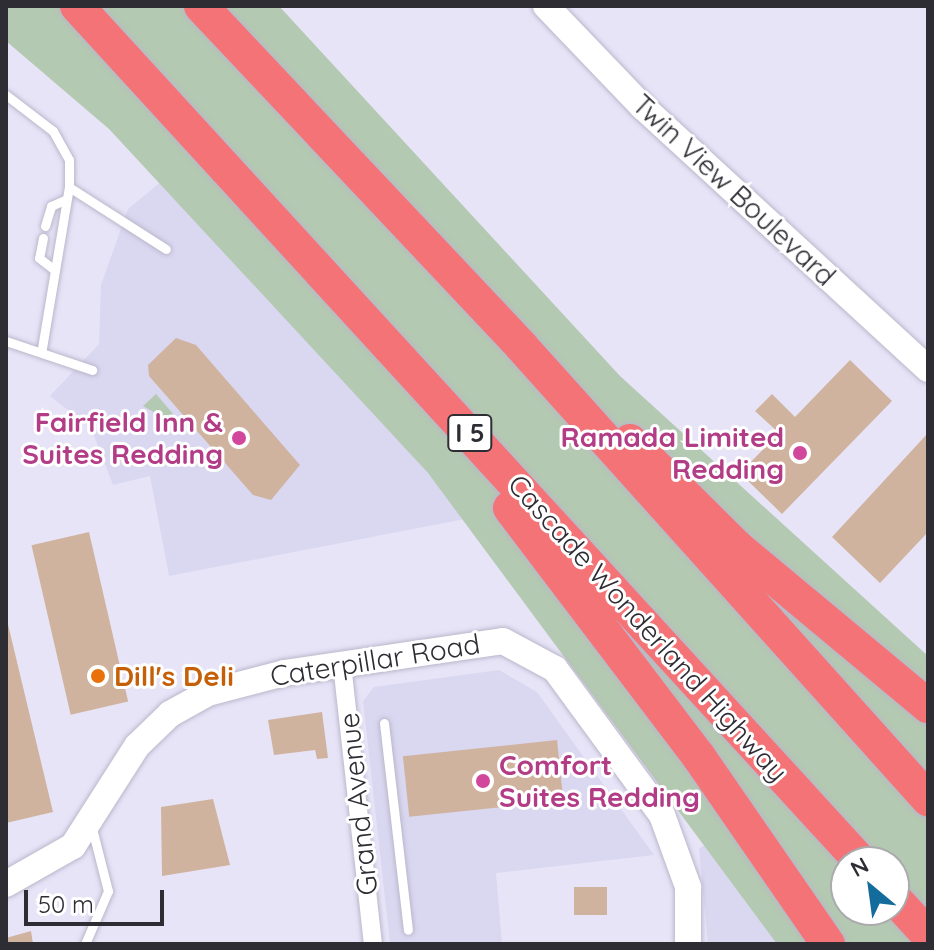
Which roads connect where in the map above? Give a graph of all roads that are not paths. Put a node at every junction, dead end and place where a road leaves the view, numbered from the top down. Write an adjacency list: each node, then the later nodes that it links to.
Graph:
1 (77, 6): 16 (highway, Cascade Wonderland Highway / I 5)
2 (201, 6): 12 (highway)
3 (546, 6): 14 (street, Twin View Boulevard)
4 (6, 95): 5 (lane)
5 (69, 187): 6 (lane); 9 (lane)
6 (67, 199): 7 (lane); 10 (lane)
7 (45, 226)
8 (43, 238): 10 (lane)
9 (166, 249)
10 (55, 270): 13 (lane)
11 (6, 341): 13 (lane)
12 (522, 347): 18 (highway); 20 (highway)
13 (42, 348): 15 (lane)
14 (928, 369)
15 (92, 370)
16 (432, 392): 22 (highway, Cascade Wonderland Highway / I 5); 30 (highway)
17 (342, 664): 21 (street, Caterpillar Road); 28 (street, Grand Avenue); 29 (street, Caterpillar Road)
18 (928, 706)
19 (384, 723): 25 (lane)
20 (928, 799)
21 (91, 824): 23 (street, Caterpillar Road); 27 (lane)
22 (846, 846)
23 (6, 884)
24 (910, 915): 26 (highway)
25 (408, 930)
26 (928, 935)
27 (85, 944)
28 (373, 944)
29 (688, 944)
30 (828, 944)

